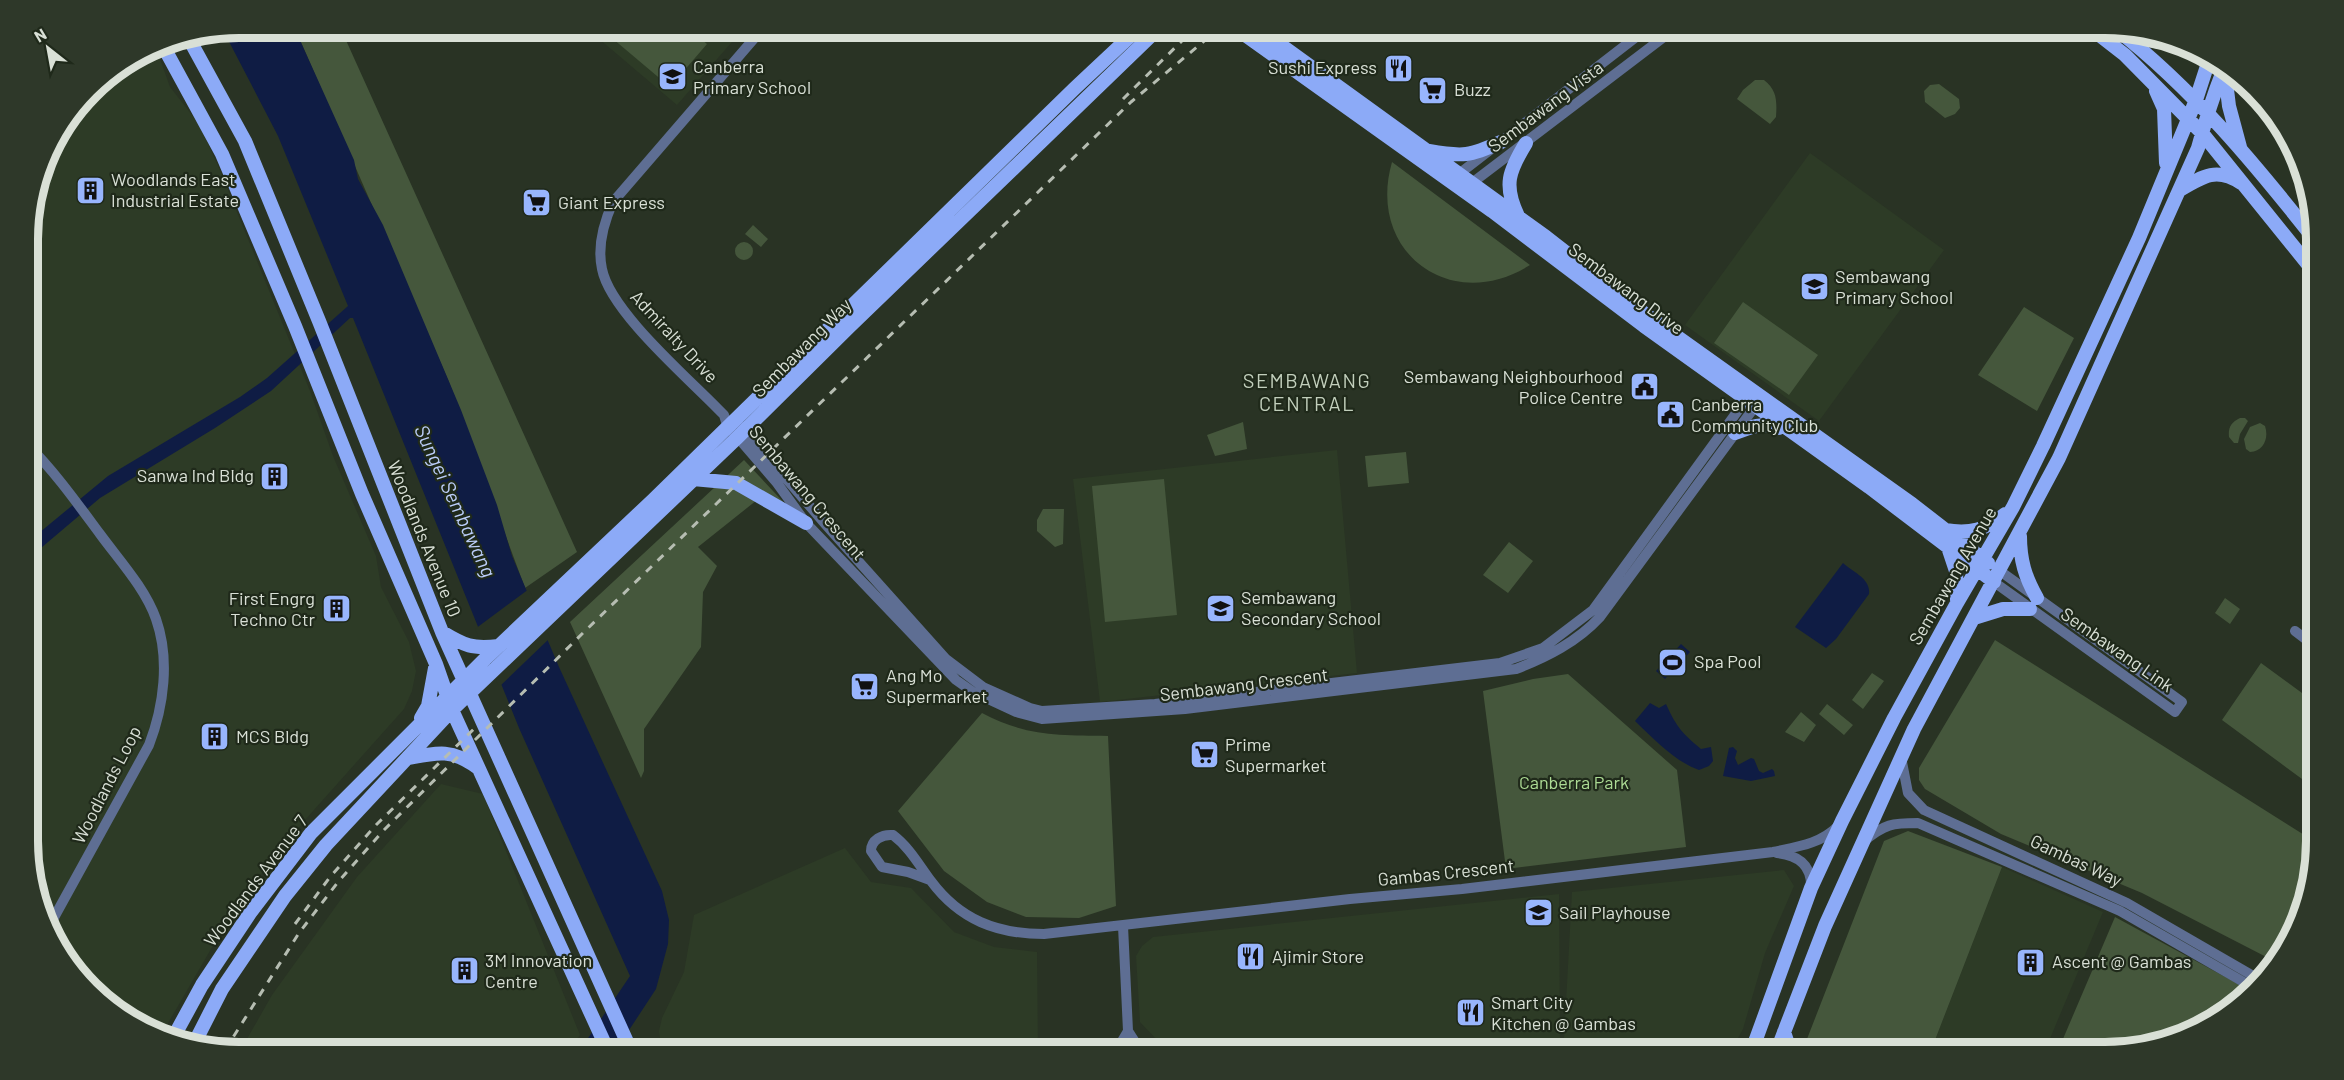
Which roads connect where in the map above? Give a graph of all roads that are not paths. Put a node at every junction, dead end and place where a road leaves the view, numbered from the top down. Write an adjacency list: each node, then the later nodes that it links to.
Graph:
1 (746, 38): 22 (street, Admiralty Drive)
2 (755, 38): 22 (street, Admiralty Drive)
3 (1128, 38): 18 (main road, Sembawang Way)
4 (1149, 38): 17 (main road, Sembawang Way)
5 (1250, 38): 29 (main road, Sembawang Drive)
6 (1271, 38): 27 (main road, Sembawang Drive)
7 (1635, 38): 24 (street, Sembawang Vista)
8 (1663, 38): 25 (street, Sembawang Vista)
9 (2103, 38): 16 (main road)
10 (2128, 39): 19 (main road)
11 (191, 43): 55 (main road, Woodlands Avenue 10)
12 (166, 51): 58 (main road, Woodlands Avenue 10)
13 (2207, 65): 19 (main road, Sembawang Avenue)
14 (2223, 75): 20 (main road, Sembawang Avenue)
15 (2225, 77): 26 (main road)
16 (2151, 81): 21 (main road); 28 (main road)
17 (1101, 86): 18 (main road); 40 (main road, Sembawang Way)
18 (1075, 88): 37 (main road, Sembawang Way)
19 (2196, 100): 20 (main road); 21 (main road, Sembawang Avenue)
20 (2209, 115): 23 (main road, Sembawang Avenue); 26 (main road)
21 (2188, 118): 23 (main road); 28 (main road, Sembawang Avenue)
22 (679, 124): 37 (street, Admiralty Drive)
23 (2202, 133): 30 (main road); 32 (main road, Sembawang Avenue)
24 (1501, 142): 27 (main road); 29 (street, Sembawang Vista)
25 (1526, 143): 31 (street, Sembawang Vista); 33 (main road)
26 (2241, 148): 34 (main road)
27 (1427, 151): 29 (main road, Sembawang Drive)
28 (2166, 169): 43 (main road, Sembawang Avenue)
29 (1454, 178): 31 (main road, Sembawang Drive)
30 (2246, 186): 32 (main road); 35 (main road)
31 (1467, 187): 33 (main road, Sembawang Drive); 36 (main road, Sembawang Drive)
32 (2178, 190): 46 (main road, Sembawang Avenue)
33 (1520, 218): 36 (main road, Sembawang Drive)
34 (2306, 227)
35 (2306, 262)
36 (1753, 399): 38 (main road, Sembawang Drive); 39 (street, Sembawang Crescent); 40 (street, Sembawang Crescent); 45 (main road, Sembawang Drive)
37 (729, 419): 40 (street, Sembawang Crescent); 50 (main road, Sembawang Way)
38 (1790, 431): 39 (main road); 47 (main road, Sembawang Drive)
39 (1735, 433): 44 (street, Sembawang Crescent)
40 (741, 434): 42 (main road, Sembawang Way); 44 (street, Sembawang Crescent)
41 (38, 455): 71 (street, Woodlands Loop)
42 (693, 479): 44 (main road); 50 (main road, Sembawang Way)
43 (2013, 507): 45 (main road); 48 (main road, Sembawang Avenue)
44 (806, 523)
45 (1945, 530): 48 (main road, Sembawang Drive)
46 (2020, 534): 49 (main road, Sembawang Avenue); 52 (main road)
47 (1948, 547): 48 (main road, Sembawang Drive); 51 (main road)
48 (1979, 563): 49 (main road, Sembawang Drive); 51 (main road, Sembawang Avenue)
49 (1997, 577): 52 (street, Sembawang Link); 53 (main road, Sembawang Avenue)
50 (558, 599): 57 (main road, Sembawang Way); 59 (main road, Sembawang Way)
51 (1957, 603): 66 (main road, Sembawang Avenue)
52 (2033, 603): 52 (street, Sembawang Link); 53 (main road)
53 (1974, 618): 63 (main road, Sembawang Avenue)
54 (2295, 631): 56 (street)
55 (442, 632): 57 (main road); 60 (main road, Woodlands Avenue 10)
56 (2306, 639)
57 (499, 646): 59 (main road, Sembawang Way)
58 (436, 664): 61 (main road, Woodlands Avenue 10); 62 (main road)
59 (489, 665): 60 (main road, Sembawang Way)
60 (467, 688): 61 (main road, Woodlands Avenue 7); 80 (main road, Woodlands Avenue 10)
61 (450, 704): 62 (main road, Woodlands Avenue 7); 64 (main road, Woodlands Avenue 7); 65 (main road, Woodlands Avenue 10)
62 (414, 730): 77 (main road, Woodlands Avenue 7)
63 (1901, 757): 67 (main road, Sembawang Avenue); 73 (street, Gambas Way)
64 (409, 758): 65 (main road); 78 (main road, Woodlands Avenue 7)
65 (480, 769): 79 (main road, Woodlands Avenue 10)
66 (1842, 821): 68 (street, Gambas Crescent); 70 (main road, Sembawang Avenue)
67 (1862, 843): 74 (street, Gambas Way); 76 (main road, Sembawang Avenue)
68 (1773, 852): 70 (street, Gambas Crescent); 72 (street, Gambas Crescent)
69 (930, 880): 69 (street, Gambas Crescent); 72 (street, Gambas Crescent)
70 (1811, 888): 83 (main road, Sembawang Avenue)
71 (53, 919)
72 (1123, 926): 75 (street)
73 (2254, 977)
74 (2248, 984)
75 (1128, 1031): 81 (street); 82 (street)
76 (1784, 1032): 84 (main road, Sembawang Avenue); 85 (main road)
77 (176, 1033)
78 (197, 1038)
79 (604, 1042)
80 (627, 1042)
81 (1122, 1042)
82 (1135, 1042)
83 (1753, 1042)
84 (1780, 1042)
85 (1787, 1042)

